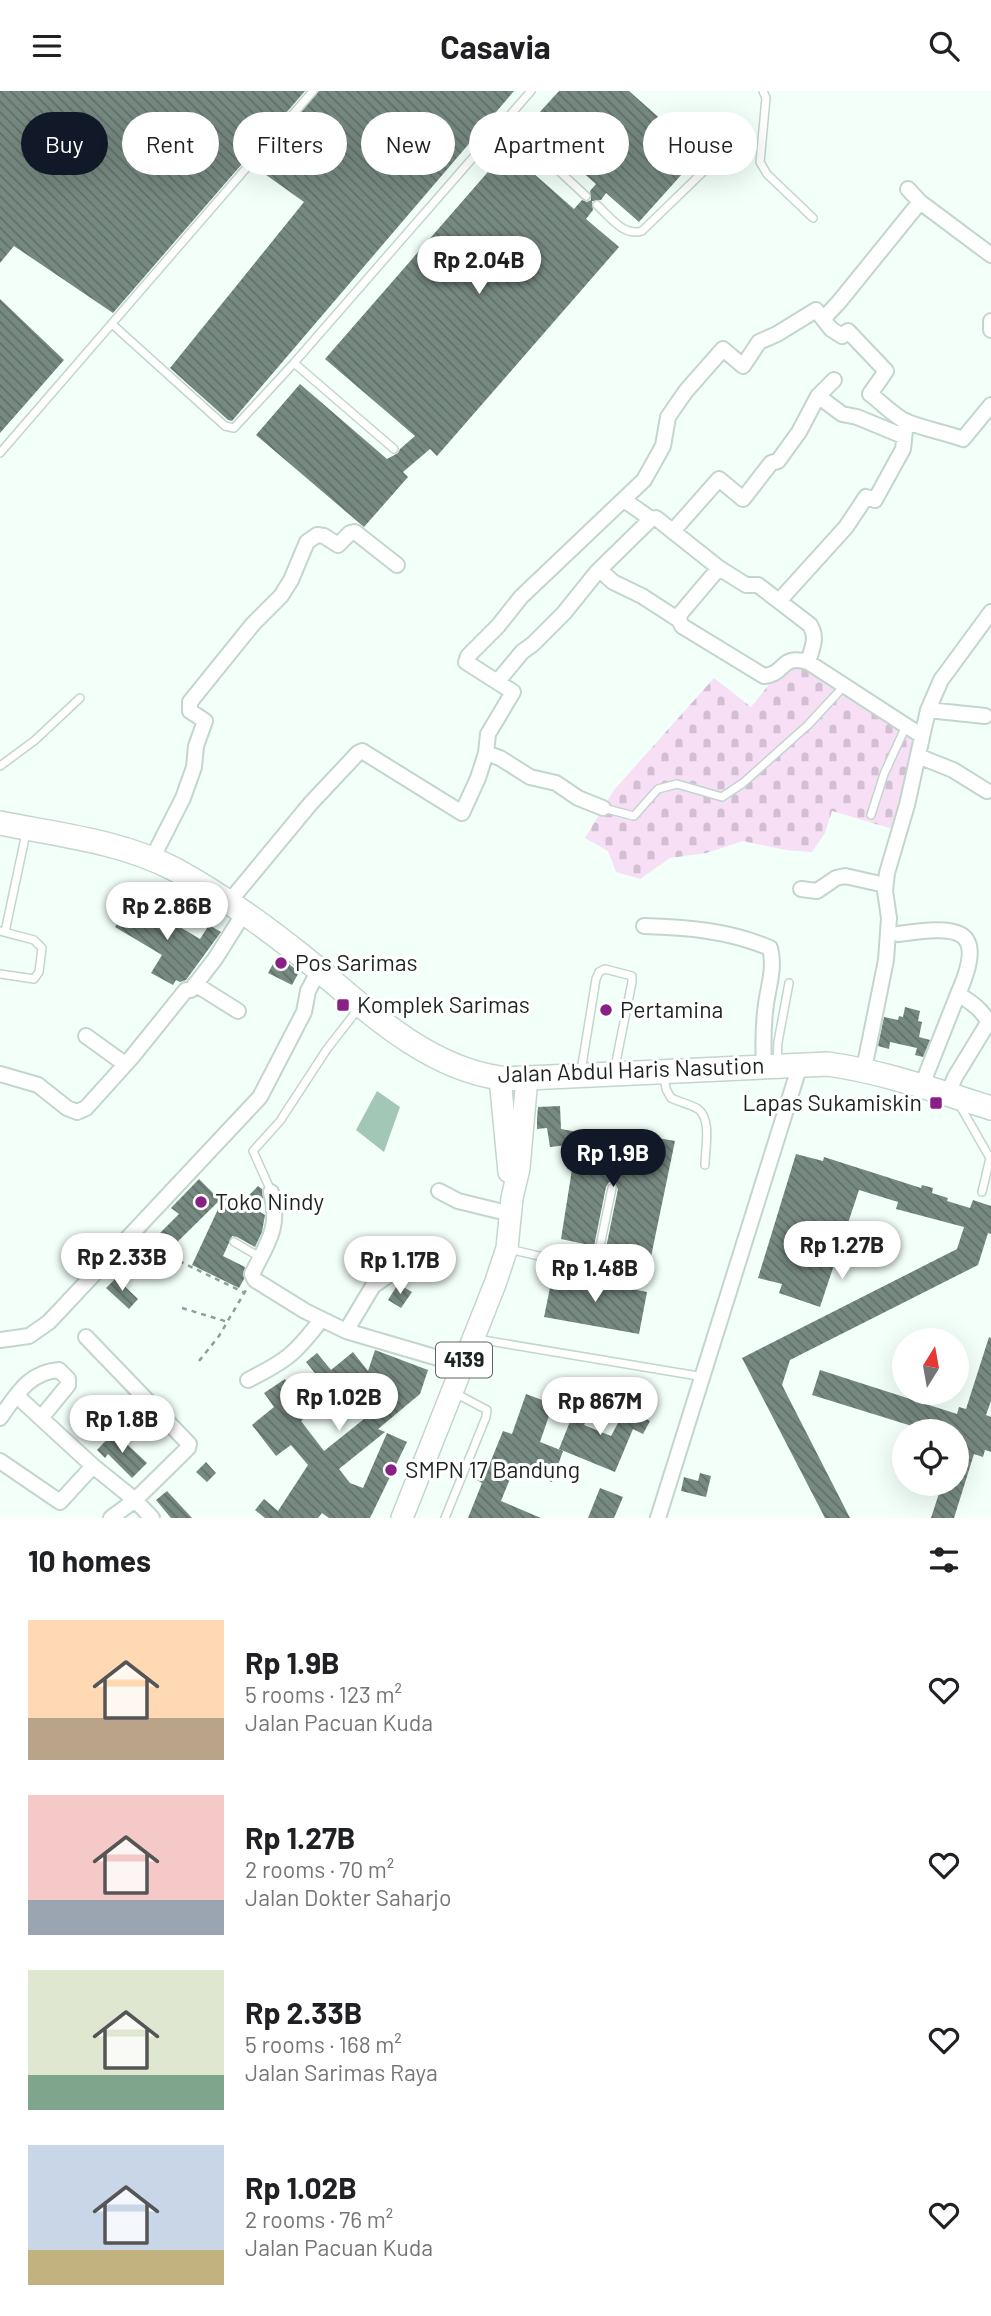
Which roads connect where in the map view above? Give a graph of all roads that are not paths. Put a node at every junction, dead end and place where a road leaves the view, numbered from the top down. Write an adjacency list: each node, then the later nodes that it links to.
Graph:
1 (313, 91): 16 (lane)
2 (531, 91): 4 (lane)
3 (763, 91): 12 (lane)
4 (514, 112)
5 (469, 164): 18 (lane)
6 (563, 175): 9 (lane)
7 (700, 175): 11 (lane)
8 (908, 189): 10 (street)
9 (586, 196)
10 (920, 202): 13 (street); 14 (street)
11 (597, 205)
12 (813, 218)
13 (991, 255)
14 (823, 319): 22 (street); 26 (street)
15 (991, 321): 17 (street)
16 (112, 324): 18 (lane); 25 (lane)
17 (991, 330)
18 (294, 363): 24 (lane)
19 (834, 380): 20 (street)
20 (818, 396): 23 (street); 28 (street)
21 (991, 405): 22 (street)
22 (906, 421): 23 (street)
23 (903, 436): 32 (street)
24 (394, 449)
25 (0, 453)
26 (624, 500): 27 (street); 36 (street)
27 (651, 519): 28 (street); 31 (street)
28 (673, 531): 30 (street)
29 (397, 565): 51 (street)
30 (719, 568): 32 (street); 33 (street)
31 (600, 570): 33 (street); 36 (street)
32 (779, 601): 35 (street)
33 (679, 620): 35 (street)
34 (989, 622): 39 (street)
35 (808, 662): 37 (street)
36 (498, 681): 43 (street)
37 (845, 685): 41 (street); 47 (lane)
38 (80, 698): 45 (lane)
39 (928, 710): 40 (street); 42 (street)
40 (985, 716)
41 (906, 725): 42 (street); 48 (lane)
42 (922, 736): 44 (street)
43 (486, 753): 47 (street); 54 (street)
44 (918, 756): 46 (street); 52 (street)
45 (0, 766)
46 (987, 791)
47 (603, 808)
48 (871, 815)
49 (0, 823): 50 (highway, Jalan Abdul Haris Nasution)
50 (27, 829): 51 (highway, Jalan Abdul Haris Nasution); 56 (lane)
51 (152, 859): 54 (highway, Jalan Abdul Haris Nasution)
52 (885, 885): 53 (street); 69 (street)
53 (801, 889)
54 (236, 907): 58 (highway, Jalan Abdul Haris Nasution); 61 (street)
55 (644, 926): 68 (street)
56 (3, 932): 59 (lane)
57 (898, 934): 63 (street)
58 (319, 969): 62 (street); 64 (highway, Jalan Abdul Haris Nasution)
59 (0, 974)
60 (789, 983): 68 (lane)
61 (195, 984): 65 (street); 67 (street)
62 (308, 992): 79 (street); 79 (street)
63 (958, 994): 76 (street); 77 (street)
64 (362, 1006): 74 (highway, Jalan Abdul Haris Nasution); 83 (lane)
65 (238, 1011)
66 (86, 1036): 67 (street)
67 (125, 1064): 71 (street)
68 (781, 1066): 69 (highway, Jalan Abdul Haris Nasution); 70 (highway, Jalan Abdul Haris Nasution); 98 (street)
69 (864, 1069): 76 (highway, Jalan Abdul Haris Nasution)
70 (664, 1072): 72 (highway, Jalan Abdul Haris Nasution); 80 (lane)
71 (0, 1074)
72 (614, 1074): 73 (highway, Jalan Abdul Haris Nasution); 73 (lane)
73 (580, 1075): 75 (highway, Jalan Abdul Haris Nasution)
74 (500, 1078): 75 (highway, Jalan Abdul Haris Nasution); 85 (main road, 4139)
75 (527, 1078): 85 (main road, 4139)
76 (922, 1085): 77 (highway, Jalan Abdul Haris Nasution)
77 (952, 1095): 78 (highway, Jalan Abdul Haris Nasution); 84 (lane)
78 (991, 1108)
79 (235, 1123): 96 (street)
80 (705, 1165)
81 (612, 1188): 90 (lane)
82 (439, 1191): 85 (street)
83 (271, 1192): 89 (street)
84 (982, 1192)
85 (511, 1206): 87 (main road, 4139)
86 (234, 1242): 89 (lane)
87 (507, 1248): 90 (lane); 95 (main road, 4139)
88 (398, 1254): 93 (street)
89 (261, 1257): 92 (street)
90 (595, 1270): 91 (lane)
91 (638, 1279)
92 (321, 1320): 93 (street); 99 (street)
93 (346, 1331): 97 (street)
94 (86, 1337): 106 (street)
95 (473, 1338): 97 (main road, 4139); 98 (lane)
96 (0, 1340)
97 (462, 1365): 100 (main road, 4139)
98 (704, 1377): 111 (street)
99 (247, 1380)
100 (452, 1391): 109 (main road, 4139); 110 (lane)
101 (17, 1396): 102 (street); 103 (street); 103 (street)
102 (0, 1418)
103 (41, 1418): 105 (street)
104 (0, 1461): 105 (street)
105 (93, 1466): 106 (street)
106 (135, 1500): 107 (street); 108 (street)
107 (111, 1518)
108 (152, 1518)
109 (402, 1518)
110 (445, 1518)
111 (658, 1518)

